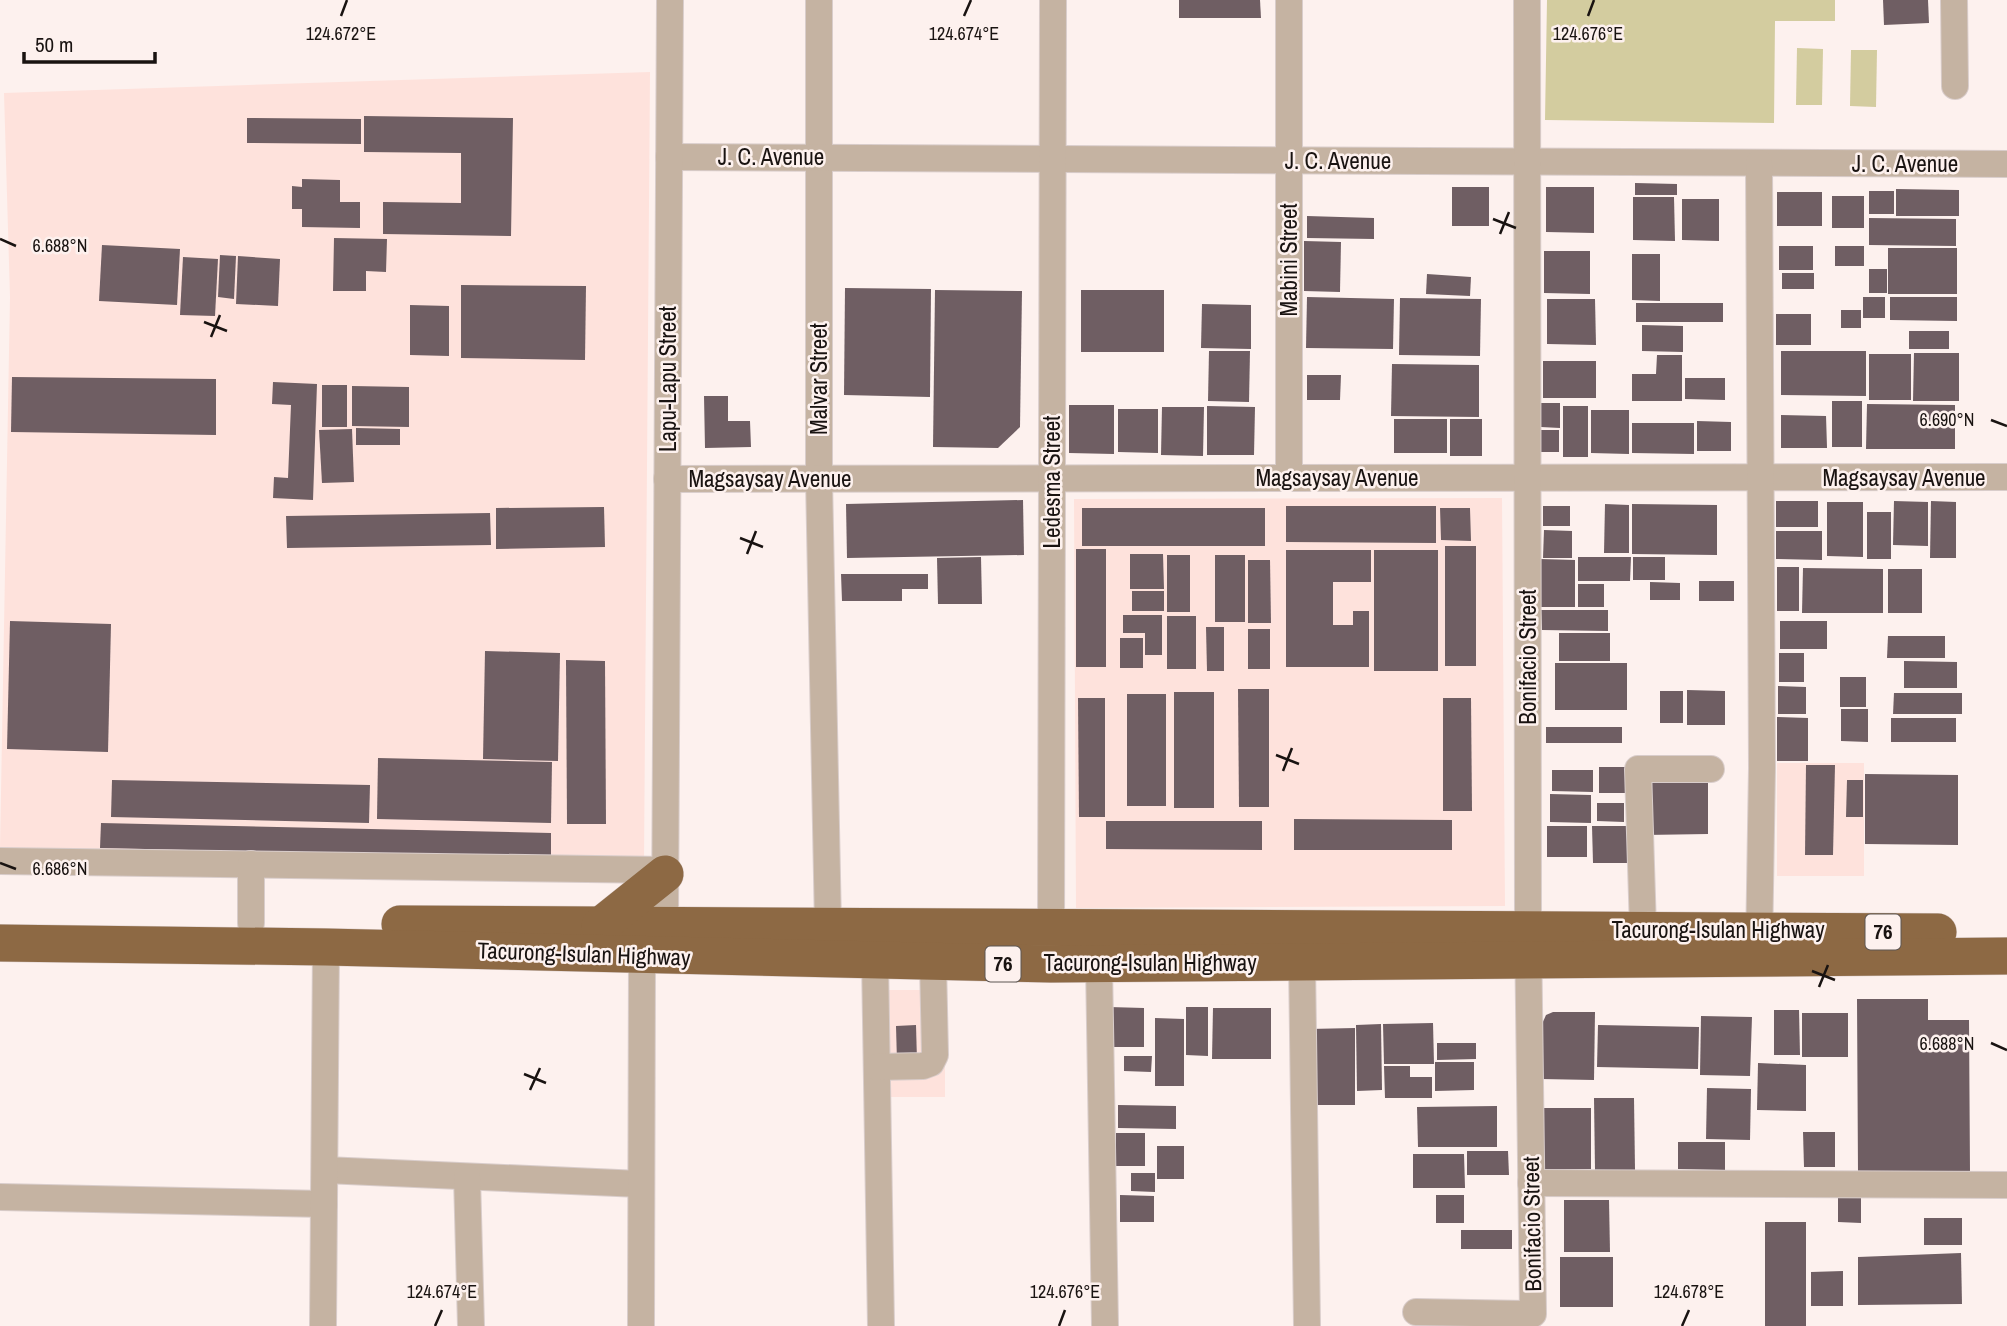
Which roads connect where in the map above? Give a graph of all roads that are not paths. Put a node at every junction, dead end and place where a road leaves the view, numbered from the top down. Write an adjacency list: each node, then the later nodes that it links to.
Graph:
1 (670, 0): 8 (street, Lapu-Lapu Street)
2 (819, 0): 9 (street, Malvar Street)
3 (1053, 0): 10 (street, Ledesma Street)
4 (1289, 0): 11 (street, Mabini Street)
5 (1527, 0): 12 (street, Bonifacio Street)
6 (1954, 0): 7 (street)
7 (1955, 86)
8 (669, 157): 9 (street, J. C. Avenue); 20 (street, Lapu-Lapu Street)
9 (819, 158): 10 (street, J. C. Avenue); 21 (street, Malvar Street)
10 (1053, 159): 11 (street, J. C. Avenue); 16 (street, Ledesma Street)
11 (1289, 160): 12 (street, J. C. Avenue); 17 (street, Mabini Street)
12 (1527, 162): 13 (street, J. C. Avenue); 18 (street, Bonifacio Street)
13 (1759, 163): 14 (street, J. C. Avenue); 19 (street)
14 (2007, 164)
15 (2007, 477): 19 (street, Magsaysay Avenue)
16 (1052, 478): 17 (street, Magsaysay Avenue); 21 (street, Magsaysay Avenue); 31 (street, Ledesma Street)
17 (1289, 478): 18 (street, Magsaysay Avenue)
18 (1528, 478): 19 (street, Magsaysay Avenue); 35 (street, Bonifacio Street)
19 (1761, 478): 36 (street)
20 (667, 479): 21 (street, Magsaysay Avenue); 25 (street, Lapu-Lapu Street)
21 (819, 479): 30 (street, Malvar Street)
22 (1711, 769): 32 (street)
23 (0, 861): 24 (street)
24 (251, 864): 25 (street); 27 (street)
25 (665, 872): 28 (street, Lapu-Lapu Street); 29 (highway)
26 (0, 923): 27 (highway, Tacurong-Isulan Highway / 76)
27 (251, 923): 29 (highway, Tacurong-Isulan Highway / 76)
28 (665, 925): 29 (highway, Tacurong-Isulan Highway / 76); 30 (highway, Tacurong-Isulan Highway / 76)
29 (600, 926)
30 (828, 926): 31 (highway, Tacurong-Isulan Highway / 76)
31 (1051, 927): 35 (highway, Tacurong-Isulan Highway / 76); 43 (street, Ledesma Street)
32 (1643, 929): 35 (highway, Tacurong-Isulan Highway / 76); 36 (highway, Tacurong-Isulan Highway / 76)
33 (2007, 932): 36 (highway, Tacurong-Isulan Highway / 76)
34 (0, 943): 37 (highway, Tacurong-Isulan Highway / 76)
35 (1529, 944): 36 (highway, Tacurong-Isulan Highway / 76); 42 (highway, Tacurong-Isulan Highway / 76); 48 (street, Bonifacio Street)
36 (1758, 945): 39 (highway, Tacurong-Isulan Highway / 76)
37 (326, 947): 38 (highway, Tacurong-Isulan Highway / 76); 46 (street)
38 (642, 956): 40 (highway, Tacurong-Isulan Highway / 76); 49 (street)
39 (2007, 956)
40 (875, 960): 41 (highway, Tacurong-Isulan Highway / 76); 45 (street)
41 (933, 962): 43 (highway, Tacurong-Isulan Highway / 76); 45 (street)
42 (1302, 962): 44 (highway, Tacurong-Isulan Highway / 76); 59 (street)
43 (1051, 964): 44 (highway, Tacurong-Isulan Highway / 76)
44 (1099, 964): 58 (street)
45 (877, 1067): 57 (street)
46 (325, 1170): 47 (street); 52 (street)
47 (467, 1177): 49 (street); 55 (street)
48 (1531, 1183): 50 (street); 53 (street, Bonifacio Street)
49 (640, 1184): 56 (street)
50 (2007, 1185)
51 (0, 1198): 52 (street)
52 (324, 1204): 54 (street)
53 (1416, 1312)
54 (323, 1326)
55 (471, 1326)
56 (642, 1326)
57 (881, 1326)
58 (1105, 1326)
59 (1307, 1326)

